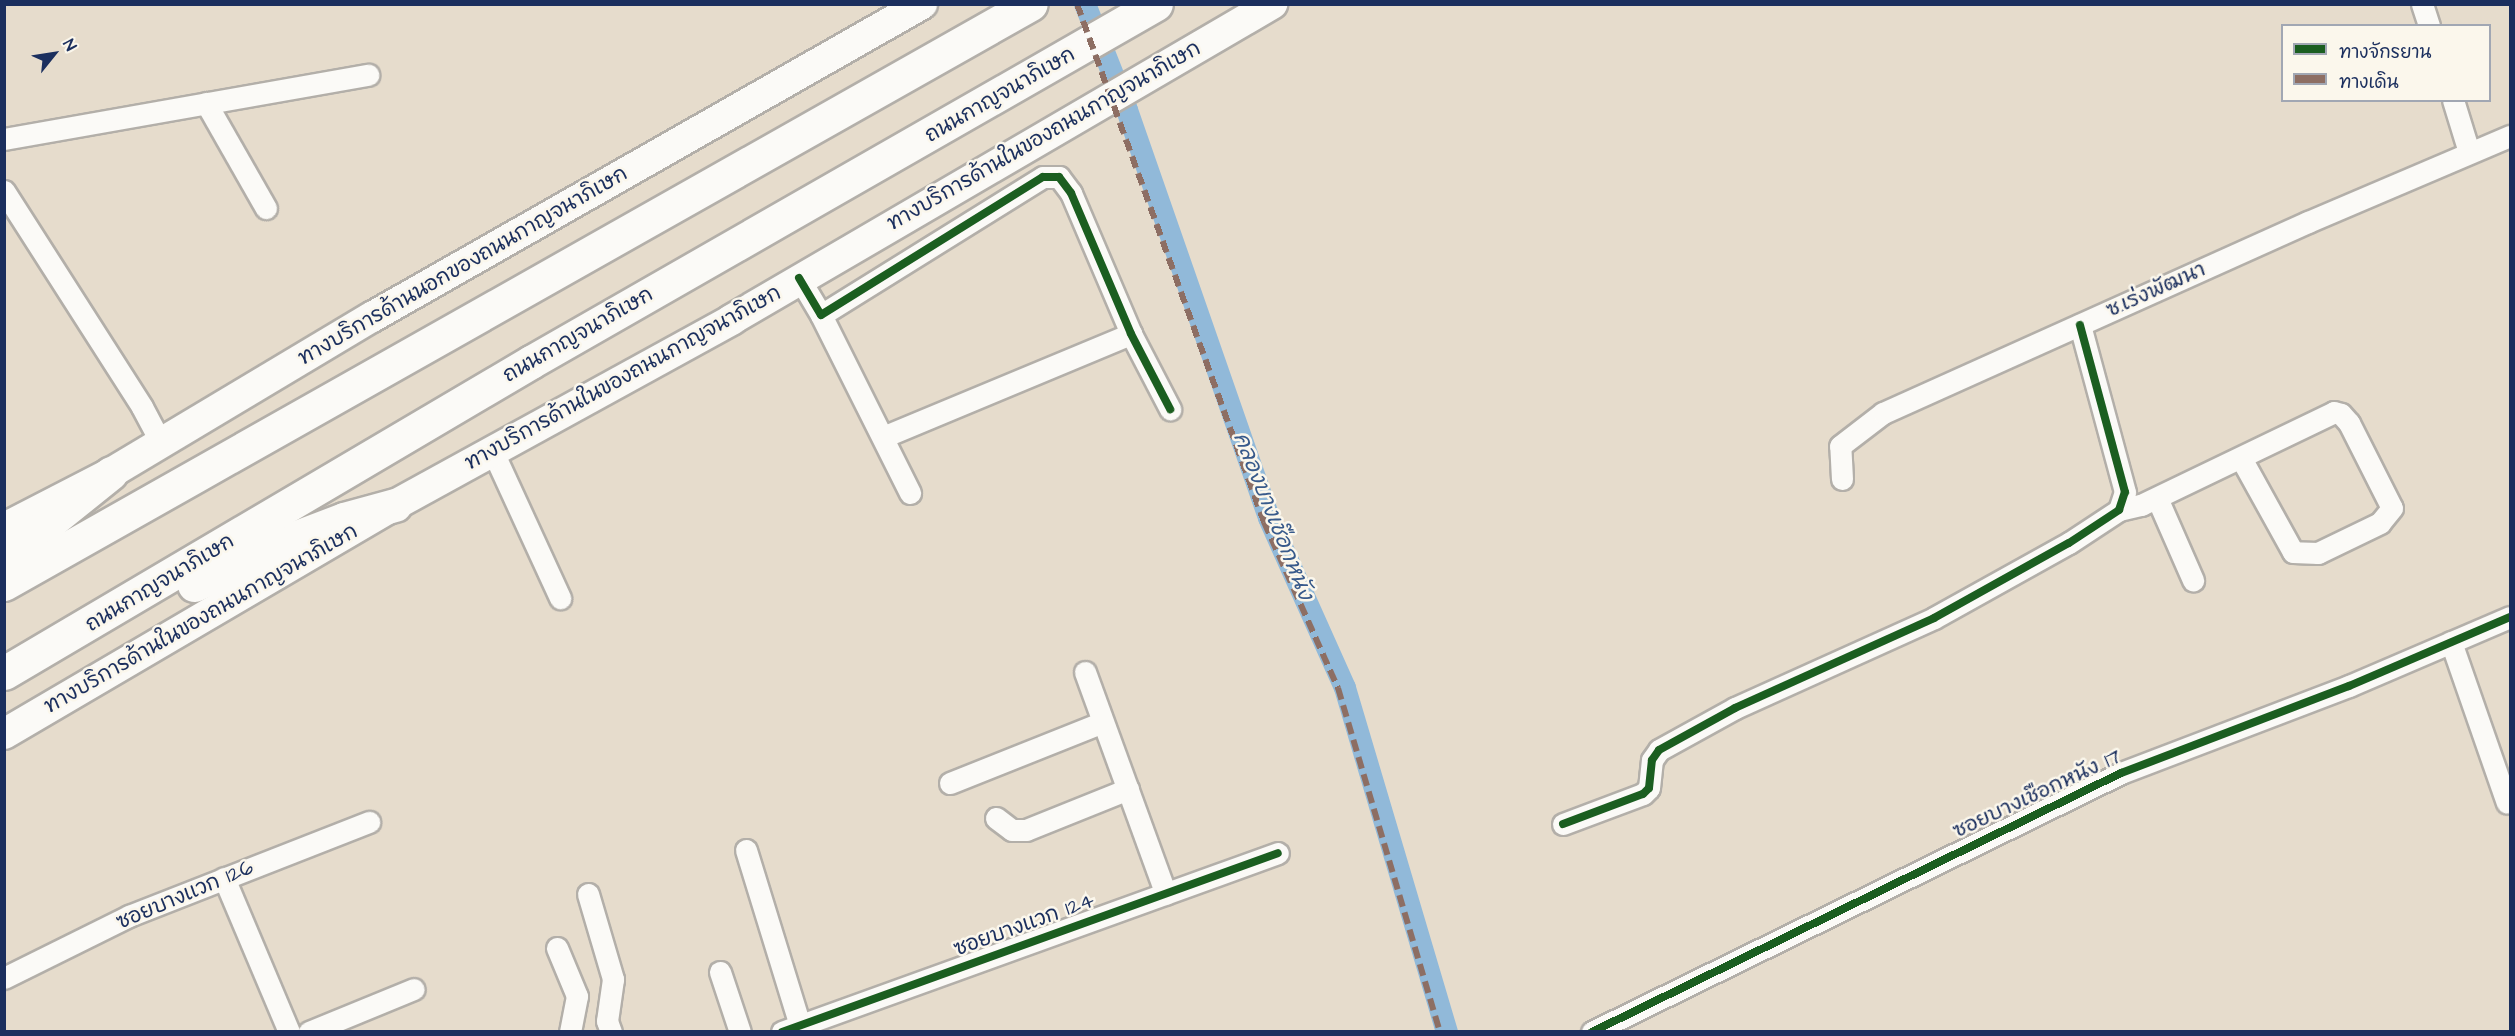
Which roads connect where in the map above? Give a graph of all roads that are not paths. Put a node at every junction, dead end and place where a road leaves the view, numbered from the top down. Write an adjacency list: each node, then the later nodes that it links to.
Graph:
1 (922, 4): 21 (main road, ทางบริการด้านนอกของถนนกาญจนาภิเษก)
2 (1031, 4): 33 (highway)
3 (1156, 4): 36 (highway, ถนนกาญจนาภิเษก)
4 (2422, 4): 6 (street)
5 (1263, 10): 15 (main road, ทางบริการด้านในของถนนกาญจนาภิเษก)
6 (2428, 24)
7 (368, 75): 9 (street)
8 (2454, 102): 12 (street)
9 (206, 103): 11 (street); 14 (street)
10 (2511, 136): 12 (street, ซ.เร่งพัฒนา)
11 (4, 139)
12 (2469, 152): 17 (street, ซ.เร่งพัฒนา)
13 (4, 191): 21 (street)
14 (266, 208)
15 (799, 278): 16 (street); 22 (main road, ทางบริการด้านในของถนนกาญจนาภิเษก)
16 (821, 315): 18 (street); 20 (street)
17 (2080, 325): 25 (street, ซ.เร่งพัฒนา); 29 (street)
18 (1131, 334): 19 (street); 20 (street)
19 (1170, 409)
20 (883, 437): 26 (street)
21 (161, 442): 24 (main road, ทางบริการด้านนอกของถนนกาญจนาภิเษก)
22 (493, 452): 28 (main road, ทางบริการด้านในของถนนกาญจนาภิเษก); 34 (street)
23 (2241, 458): 23 (street); 27 (street)
24 (111, 473): 30 (main road, ทางบริการด้านนอกของถนนกาญจนาภิเษก); 31 (highway)
25 (1842, 479)
26 (909, 493)
27 (2157, 498): 29 (street); 32 (street)
28 (395, 506): 36 (highway); 41 (main road, ทางบริการด้านในของถนนกาญจนาภิเษก)
29 (2119, 510): 47 (street)
30 (4, 528)
31 (4, 559)
32 (2193, 580)
33 (4, 584)
34 (560, 598)
35 (2511, 617): 37 (street, ซอยบางเชือกหนัง 17)
36 (75, 633): 39 (highway, ถนนกาญจนาภิเษก)
37 (2451, 642): 44 (street); 63 (street, ซอยบางเชือกหนัง 17)
38 (1085, 672): 40 (street)
39 (4, 673)
40 (1101, 723): 42 (street); 43 (street)
41 (4, 734)
42 (950, 783)
43 (1128, 789): 45 (street); 52 (street)
44 (2507, 803)
45 (996, 818)
46 (369, 822): 50 (street, ซอยบางแวก 126)
47 (1563, 824)
48 (746, 850): 57 (street)
49 (1278, 853): 52 (street, ซอยบางแวก 124)
50 (224, 878): 55 (street, ซอยบางแวก 126); 58 (street)
51 (588, 894): 61 (street)
52 (1166, 894): 57 (street, ซอยบางแวก 124)
53 (557, 948): 60 (street)
54 (720, 972): 62 (street)
55 (4, 978)
56 (414, 989): 59 (street)
57 (791, 1028)
58 (289, 1032)
59 (309, 1032)
60 (570, 1032)
61 (611, 1032)
62 (740, 1032)
63 (1592, 1032)

